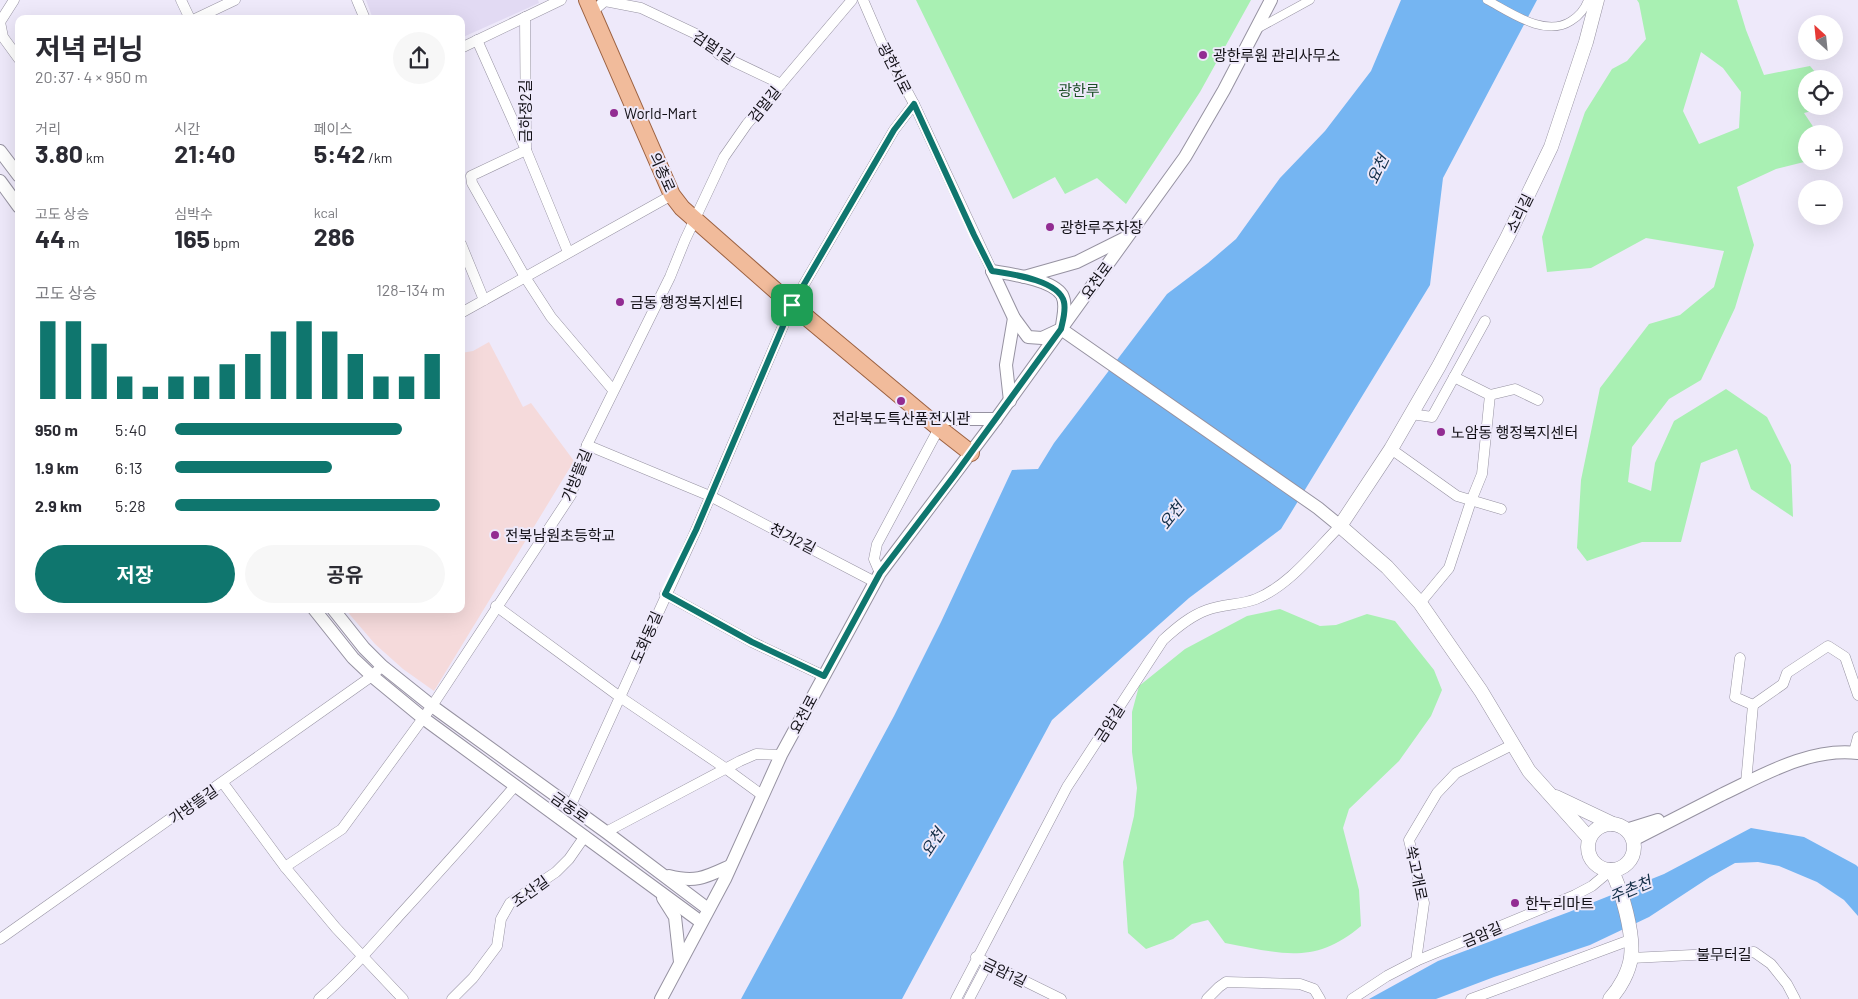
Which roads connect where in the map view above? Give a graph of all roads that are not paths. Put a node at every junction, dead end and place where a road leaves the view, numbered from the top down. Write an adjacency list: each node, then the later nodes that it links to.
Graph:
1 (14, 0): 22 (street)
2 (181, 0): 15 (street)
3 (235, 0): 16 (street)
4 (357, 0): 17 (street)
5 (561, 0): 18 (street)
6 (852, 0): 23 (street, 검멀길)
7 (863, 0): 24 (street, 광한서로)
8 (1271, 0): 19 (street, 요천로)
9 (1310, 0): 19 (street)
10 (1487, 0): 11 (street)
11 (1588, 0)
12 (1597, 0): 49 (main road, 소리길)
13 (606, 1): 14 (street, 검멀1길); 23 (street, 검멀1길)
14 (589, 6): 29 (main road, 의총로)
15 (188, 15)
16 (203, 15)
17 (363, 15)
18 (524, 17): 20 (street); 26 (street, 금하정2길)
19 (1256, 29): 32 (street, 요천로)
20 (477, 40): 21 (street); 26 (street)
21 (465, 46)
22 (15, 54)
23 (780, 84): 31 (street, 검멀길)
24 (914, 104): 35 (street, 광한서로); 39 (street)
25 (0, 150): 27 (street)
26 (526, 150): 33 (street); 36 (street, 금하정2길)
27 (15, 171)
28 (0, 181): 30 (street)
29 (672, 195): 31 (main road, 의총로); 33 (street)
30 (15, 202)
31 (695, 221): 39 (main road, 의총로); 45 (street, 가방뜰길)
32 (1128, 237): 37 (street); 43 (street, 요천로)
33 (568, 252): 36 (street)
34 (465, 254): 38 (street)
35 (992, 271): 37 (street); 41 (street)
36 (525, 277): 38 (street); 45 (street)
37 (1024, 277): 43 (street)
38 (484, 300): 40 (street)
39 (792, 305): 51 (main road, 의총로); 55 (street, 도화동길)
40 (465, 311)
41 (1014, 318): 43 (street); 47 (street)
42 (1485, 321): 44 (street)
43 (1061, 329): 47 (street, 요천로); 58 (street)
44 (1454, 377): 46 (street); 49 (street)
45 (613, 390): 52 (street, 가방뜰길)
46 (1490, 395): 48 (street); 56 (street)
47 (1010, 400): 50 (street, 요천로)
48 (1538, 400)
49 (1411, 414): 53 (main road, 소리길)
50 (996, 419): 51 (street); 54 (street, 요천로)
51 (933, 423): 54 (main road, 의총로); 59 (street)
52 (587, 445): 55 (street); 62 (street, 가방뜰길)
53 (1390, 449): 56 (street); 58 (main road, 소리길)
54 (971, 453): 59 (street, 요천로)
55 (710, 496): 59 (street, 천거2길); 60 (street, 도화동길)
56 (1471, 501): 57 (street); 61 (street)
57 (1501, 509)
58 (1340, 526): 61 (main road); 100 (street, 금암길)
59 (877, 578): 68 (street, 요천로)
60 (665, 594): 68 (street); 69 (street, 도화동길)
61 (1420, 602): 75 (main road)
62 (496, 606): 69 (street); 72 (street, 가방뜰길)
63 (317, 613): 67 (street, 금동로)
64 (336, 613): 66 (street, 금동로)
65 (1740, 658): 71 (street)
66 (382, 666): 67 (street, 가방뜰길); 72 (street, 금동로)
67 (372, 676): 73 (street, 금동로); 79 (street, 가방뜰길)
68 (824, 676): 77 (street, 요천로)
69 (620, 696): 78 (street); 84 (street, 도화동길)
70 (1858, 696): 71 (street)
71 (1753, 705): 80 (street)
72 (432, 706): 73 (street); 84 (street, 금동로)
73 (423, 718): 81 (street, 금동로); 91 (street)
74 (1858, 737): 76 (street)
75 (1512, 745): 82 (main road); 102 (street, 쑥고개로)
76 (1856, 753): 80 (street)
77 (781, 755): 78 (street); 83 (street, 요천로)
78 (725, 768): 83 (street); 86 (street)
79 (223, 783): 91 (street); 98 (street, 가방뜰길)
80 (1746, 783): 87 (street)
81 (515, 786): 88 (street, 금동로); 99 (street)
82 (1548, 793): 85 (main road); 89 (main road)
83 (762, 795): 90 (street, 요천로)
84 (570, 807): 86 (street, 금동로)
85 (1613, 824): 87 (main road); 89 (main road)
86 (606, 832): 93 (street, 금동로)
87 (1629, 835): 92 (main road)
88 (585, 836): 94 (street, 금동로); 107 (street, 조산길)
89 (1589, 838): 92 (main road)
90 (730, 866): 93 (street); 95 (street, 요천로)
91 (285, 867): 99 (street)
92 (1612, 870): 97 (main road); 102 (street, 금암길)
93 (662, 875): 95 (street, 금동로)
94 (653, 887): 96 (street, 금동로); 103 (street)
95 (708, 909): 96 (street, 요천로)
96 (701, 922): 103 (street, 요천로)
97 (1630, 937): 101 (main road); 115 (street)
98 (0, 939)
99 (362, 956): 105 (street); 106 (street)
100 (976, 958): 104 (street, 금암1길); 109 (street, 금암길)
101 (1631, 958): 116 (main road); 117 (street, 불무터길)
102 (1416, 961): 114 (street, 금암길)
103 (680, 963): 108 (street, 요천로)
104 (988, 963): 110 (street); 111 (street, 금암1길)
105 (319, 999)
106 (403, 999)
107 (452, 999)
108 (661, 999)
109 (956, 999)
110 (969, 999)
111 (1061, 999)
112 (1207, 999): 113 (street)
113 (1320, 999)
114 (1352, 999)
115 (1471, 999)
116 (1610, 999)
117 (1795, 999)

